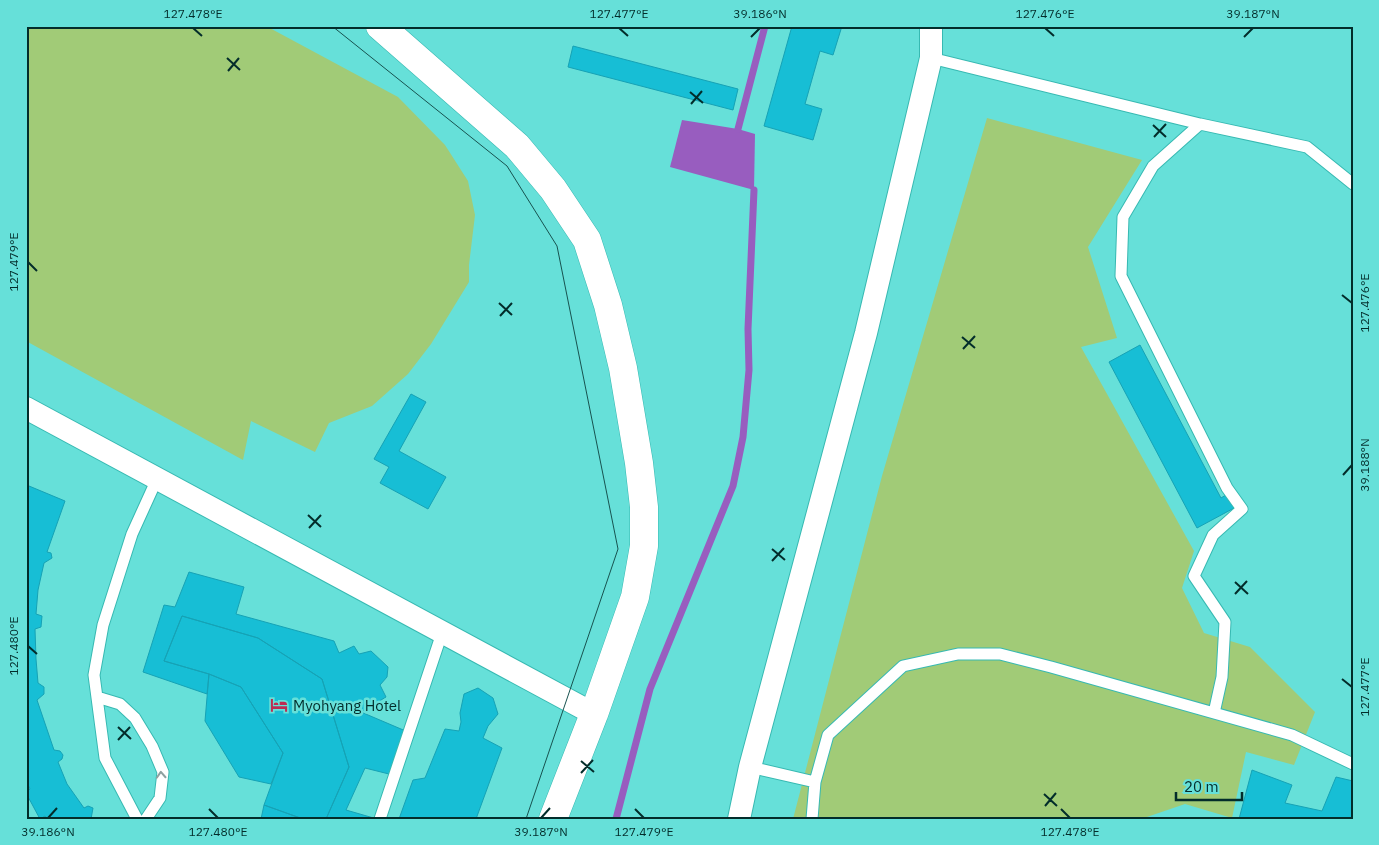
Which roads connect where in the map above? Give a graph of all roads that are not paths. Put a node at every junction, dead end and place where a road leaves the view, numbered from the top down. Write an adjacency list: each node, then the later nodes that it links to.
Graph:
1 (380, 26): 11 (street)
2 (931, 26): 3 (street)
3 (931, 58): 4 (lane); 13 (street)
4 (1200, 124): 5 (lane); 10 (lane)
5 (1350, 178)
6 (26, 408): 7 (street)
7 (157, 479): 8 (street); 9 (lane)
8 (442, 633): 11 (street); 17 (lane)
9 (97, 697): 15 (lane); 16 (lane, one-way to 9)
10 (1214, 713): 12 (lane); 14 (lane)
11 (594, 714): 18 (street)
12 (1353, 764)
13 (750, 767): 14 (lane); 19 (street)
14 (814, 782): 20 (lane)
15 (136, 819)
16 (146, 819)
17 (380, 819)
18 (553, 819)
19 (739, 819)
20 (812, 819)

